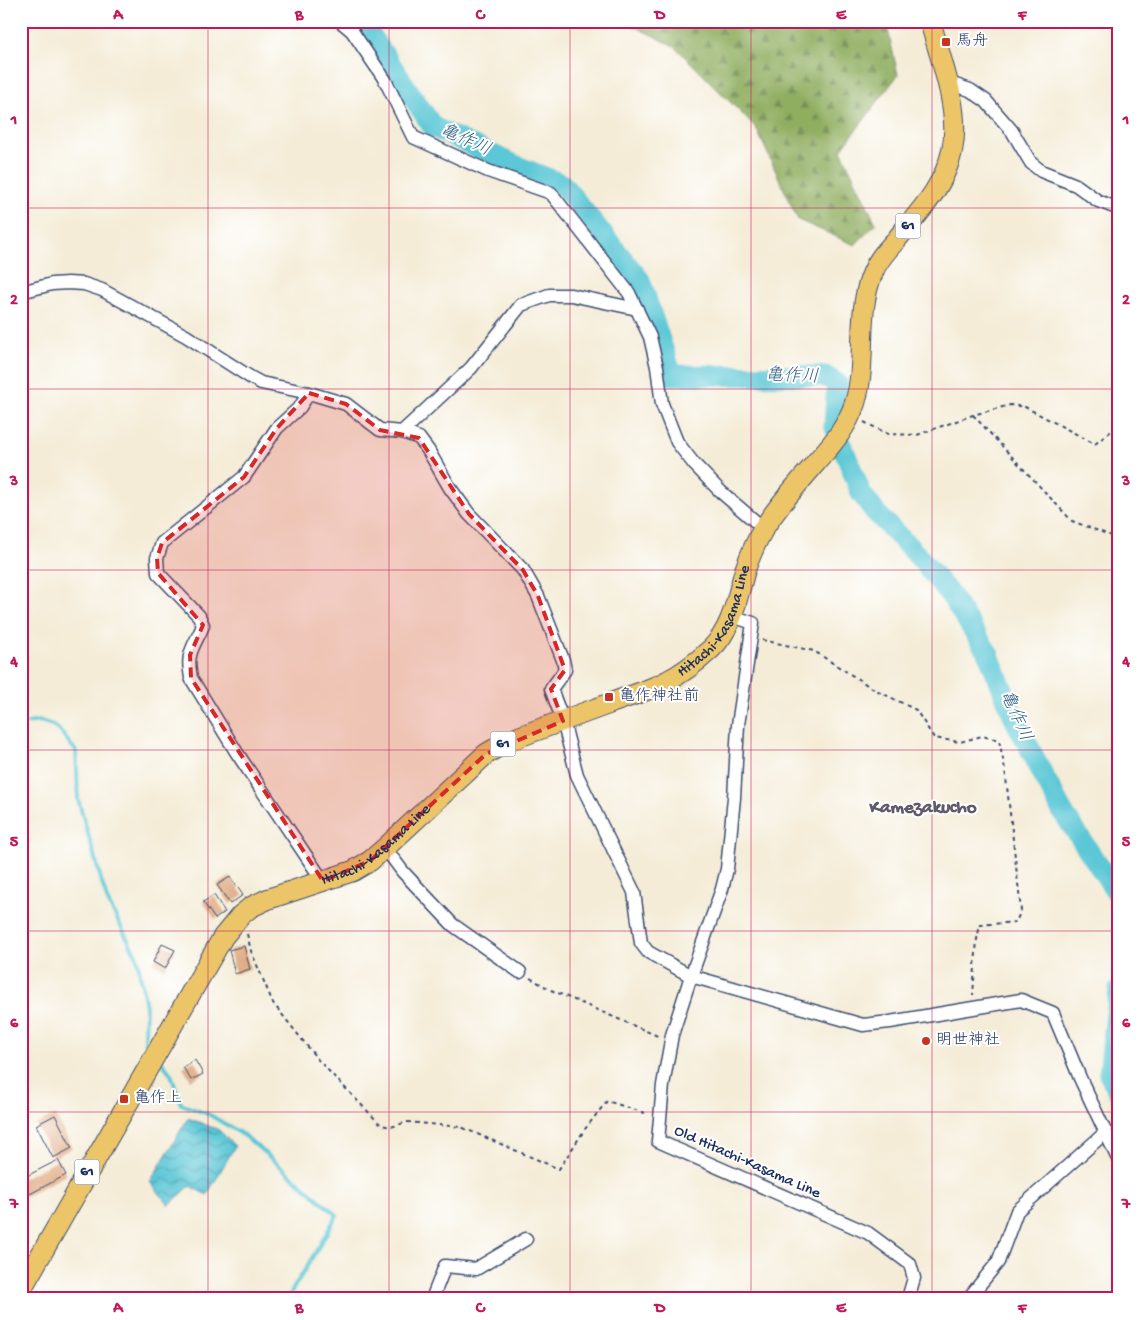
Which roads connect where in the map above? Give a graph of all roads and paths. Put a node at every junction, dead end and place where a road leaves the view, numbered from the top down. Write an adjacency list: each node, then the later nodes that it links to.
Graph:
1 (340, 21): 6 (street)
2 (930, 21): 3 (main road, Hitachi-Kasama Line / 61)
3 (947, 82): 4 (street); 10 (main road, Hitachi-Kasama Line / 61)
4 (1119, 206)
5 (21, 292): 7 (street)
6 (638, 309): 11 (street); 12 (street)
7 (309, 393): 11 (street); 18 (street)
8 (973, 415): 9 (path); 10 (path); 13 (path)
9 (1119, 425)
10 (843, 428): 12 (main road, Hitachi-Kasama Line / 61)
11 (402, 432): 16 (street)
12 (763, 528): 14 (main road, Hitachi-Kasama Line / 61)
13 (1119, 541)
14 (732, 616): 15 (street); 16 (main road, Hitachi-Kasama Line / 61)
15 (751, 638): 21 (street, Old Hitachi-Kasama Line); 22 (path)
16 (563, 721): 17 (main road, Hitachi-Kasama Line / 61); 21 (street)
17 (385, 848): 18 (main road, Hitachi-Kasama Line / 61); 20 (street)
18 (323, 881): 19 (main road, Hitachi-Kasama Line / 61)
19 (252, 907): 24 (path); 28 (main road, Hitachi-Kasama Line / 61)
20 (520, 972): 23 (path)
21 (691, 976): 22 (street); 23 (street, Old Hitachi-Kasama Line)
22 (972, 1008): 25 (street)
23 (671, 1042): 24 (street, Old Hitachi-Kasama Line)
24 (659, 1117): 29 (street, Old Hitachi-Kasama Line)
25 (1106, 1132): 26 (street); 31 (street)
26 (1119, 1161)
27 (526, 1239): 30 (street)
28 (27, 1289)
29 (910, 1298)
30 (432, 1299)
31 (968, 1299)

